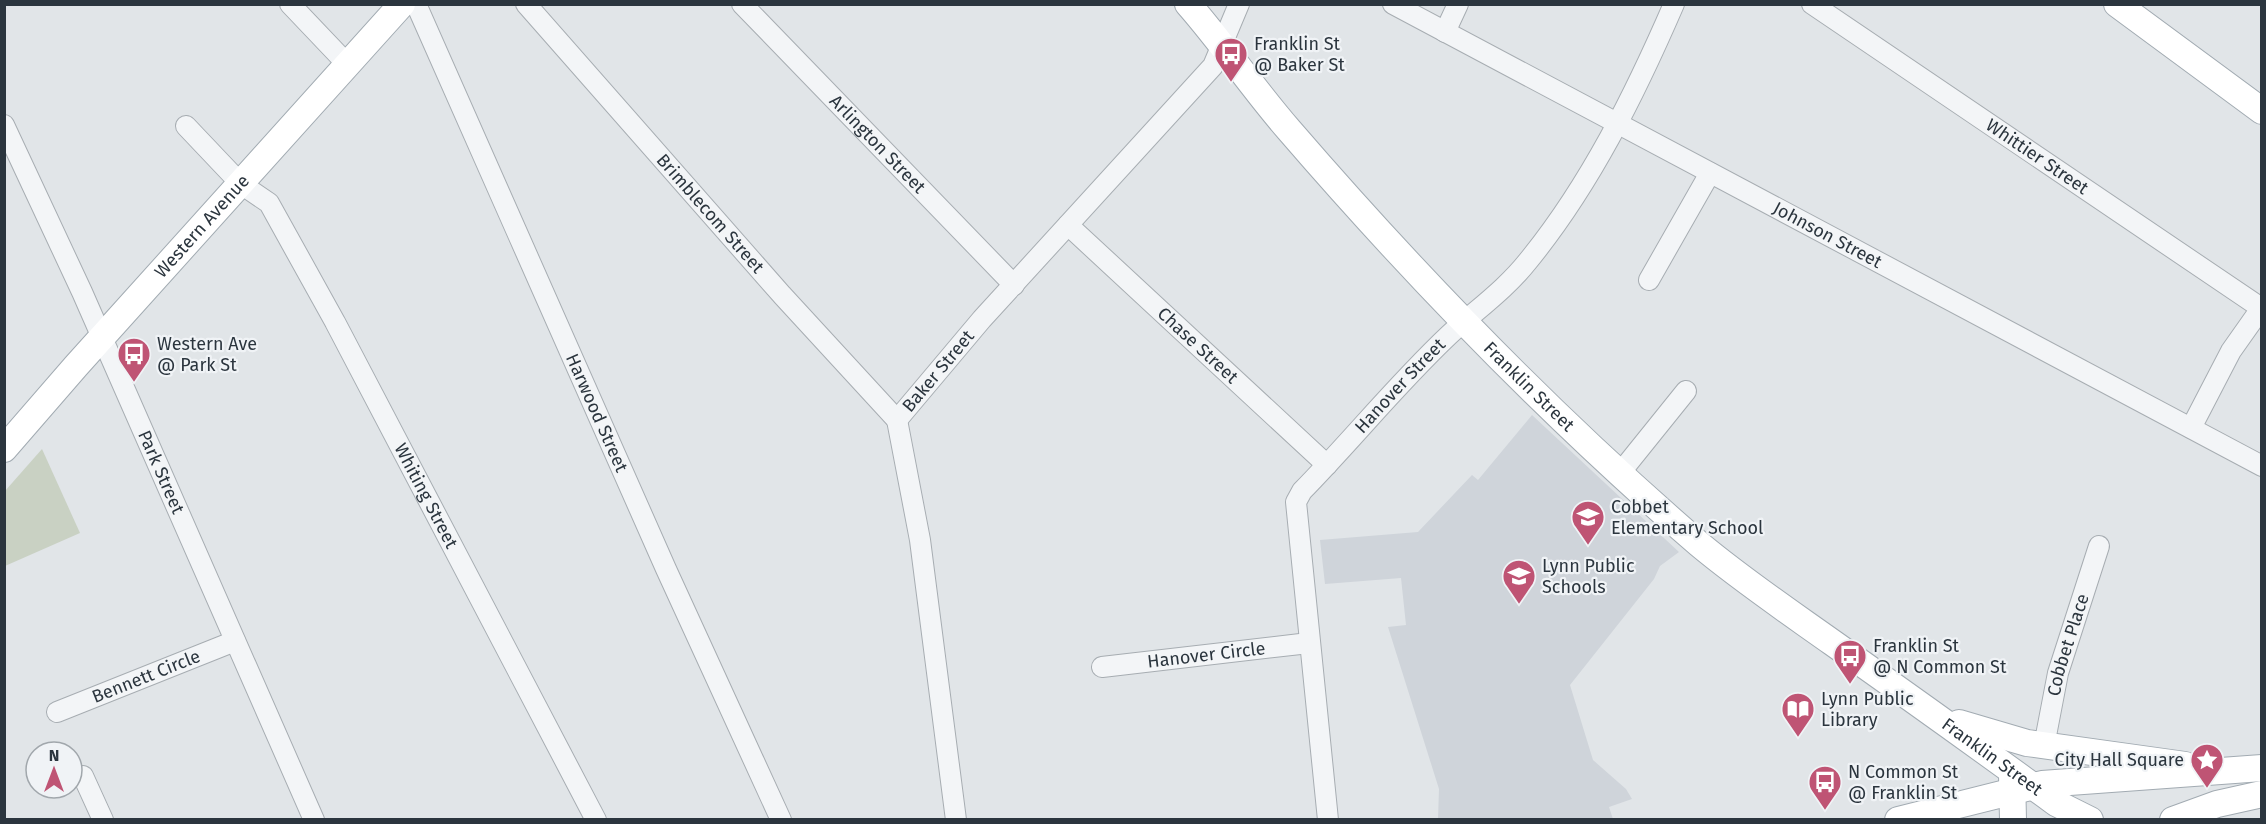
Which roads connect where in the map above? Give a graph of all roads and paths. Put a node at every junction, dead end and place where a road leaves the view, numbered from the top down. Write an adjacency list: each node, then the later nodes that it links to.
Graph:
1 (290, 4): 15 (street)
2 (402, 4): 15 (main road, Western Avenue)
3 (416, 4): 53 (street, Harwood Street)
4 (526, 4): 29 (street, Brimblecom Street)
5 (1188, 4): 14 (main road, Franklin Street)
6 (1239, 4): 14 (street, Baker Street)
7 (1393, 4): 13 (street, Johnson Street)
8 (1458, 4): 13 (street)
9 (1674, 4): 17 (street, Hanover Street)
10 (1812, 4): 25 (street, Whittier Street)
11 (2117, 4): 16 (main road)
12 (746, 6): 24 (street, Arlington Street)
13 (1445, 32): 17 (street, Johnson Street)
14 (1223, 44): 22 (street, Baker Street); 26 (main road, Franklin Street)
15 (348, 65): 21 (main road, Western Avenue)
16 (2262, 111)
17 (1616, 123): 20 (street, Johnson Street); 26 (street, Hanover Street)
18 (4, 125): 27 (street, Park Street)
19 (186, 126): 21 (street, Whiting Street)
20 (1710, 173): 23 (street); 30 (street, Johnson Street)
21 (241, 184): 27 (main road, Western Avenue); 52 (street, Whiting Street)
22 (1068, 225): 24 (street, Baker Street); 32 (street, Chase Street)
23 (1649, 280)
24 (1014, 285): 29 (street, Baker Street)
25 (2261, 307): 30 (street)
26 (1465, 322): 32 (street, Hanover Street); 34 (main road, Franklin Street)
27 (102, 339): 31 (main road, Western Avenue); 36 (street, Park Street)
28 (1686, 391): 34 (street)
29 (897, 420): 54 (street, Baker Street)
30 (2191, 428): 33 (street, Johnson Street)
31 (4, 449)
32 (1327, 465): 37 (street, Hanover Street)
33 (2262, 466)
34 (1620, 473): 39 (main road, Franklin Street)
35 (2099, 546): 42 (street, Cobbet Place)
36 (235, 641): 40 (street, Bennett Circle); 51 (street, Park Street)
37 (1309, 643): 38 (street, Hanover Circle); 55 (street, Hanover Street)
38 (1102, 667)
39 (1925, 709): 41 (main road, Franklin Street); 46 (main road, Franklin Street)
40 (57, 712)
41 (2012, 739): 42 (main road, Franklin Street); 46 (main road)
42 (2044, 746): 44 (main road, Franklin Street)
43 (2262, 768): 44 (main road)
44 (2210, 772): 46 (main road)
45 (84, 778): 50 (street)
46 (2019, 783): 56 (main road); 57 (main road); 58 (main road, Franklin Street)
47 (2262, 794): 49 (main road)
48 (2262, 803): 49 (main road)
49 (2217, 804): 59 (main road)
50 (104, 819)
51 (314, 819)
52 (596, 819)
53 (782, 819)
54 (956, 819)
55 (1328, 819)
56 (1898, 819)
57 (2013, 819)
58 (2090, 819)
59 (2173, 819)

